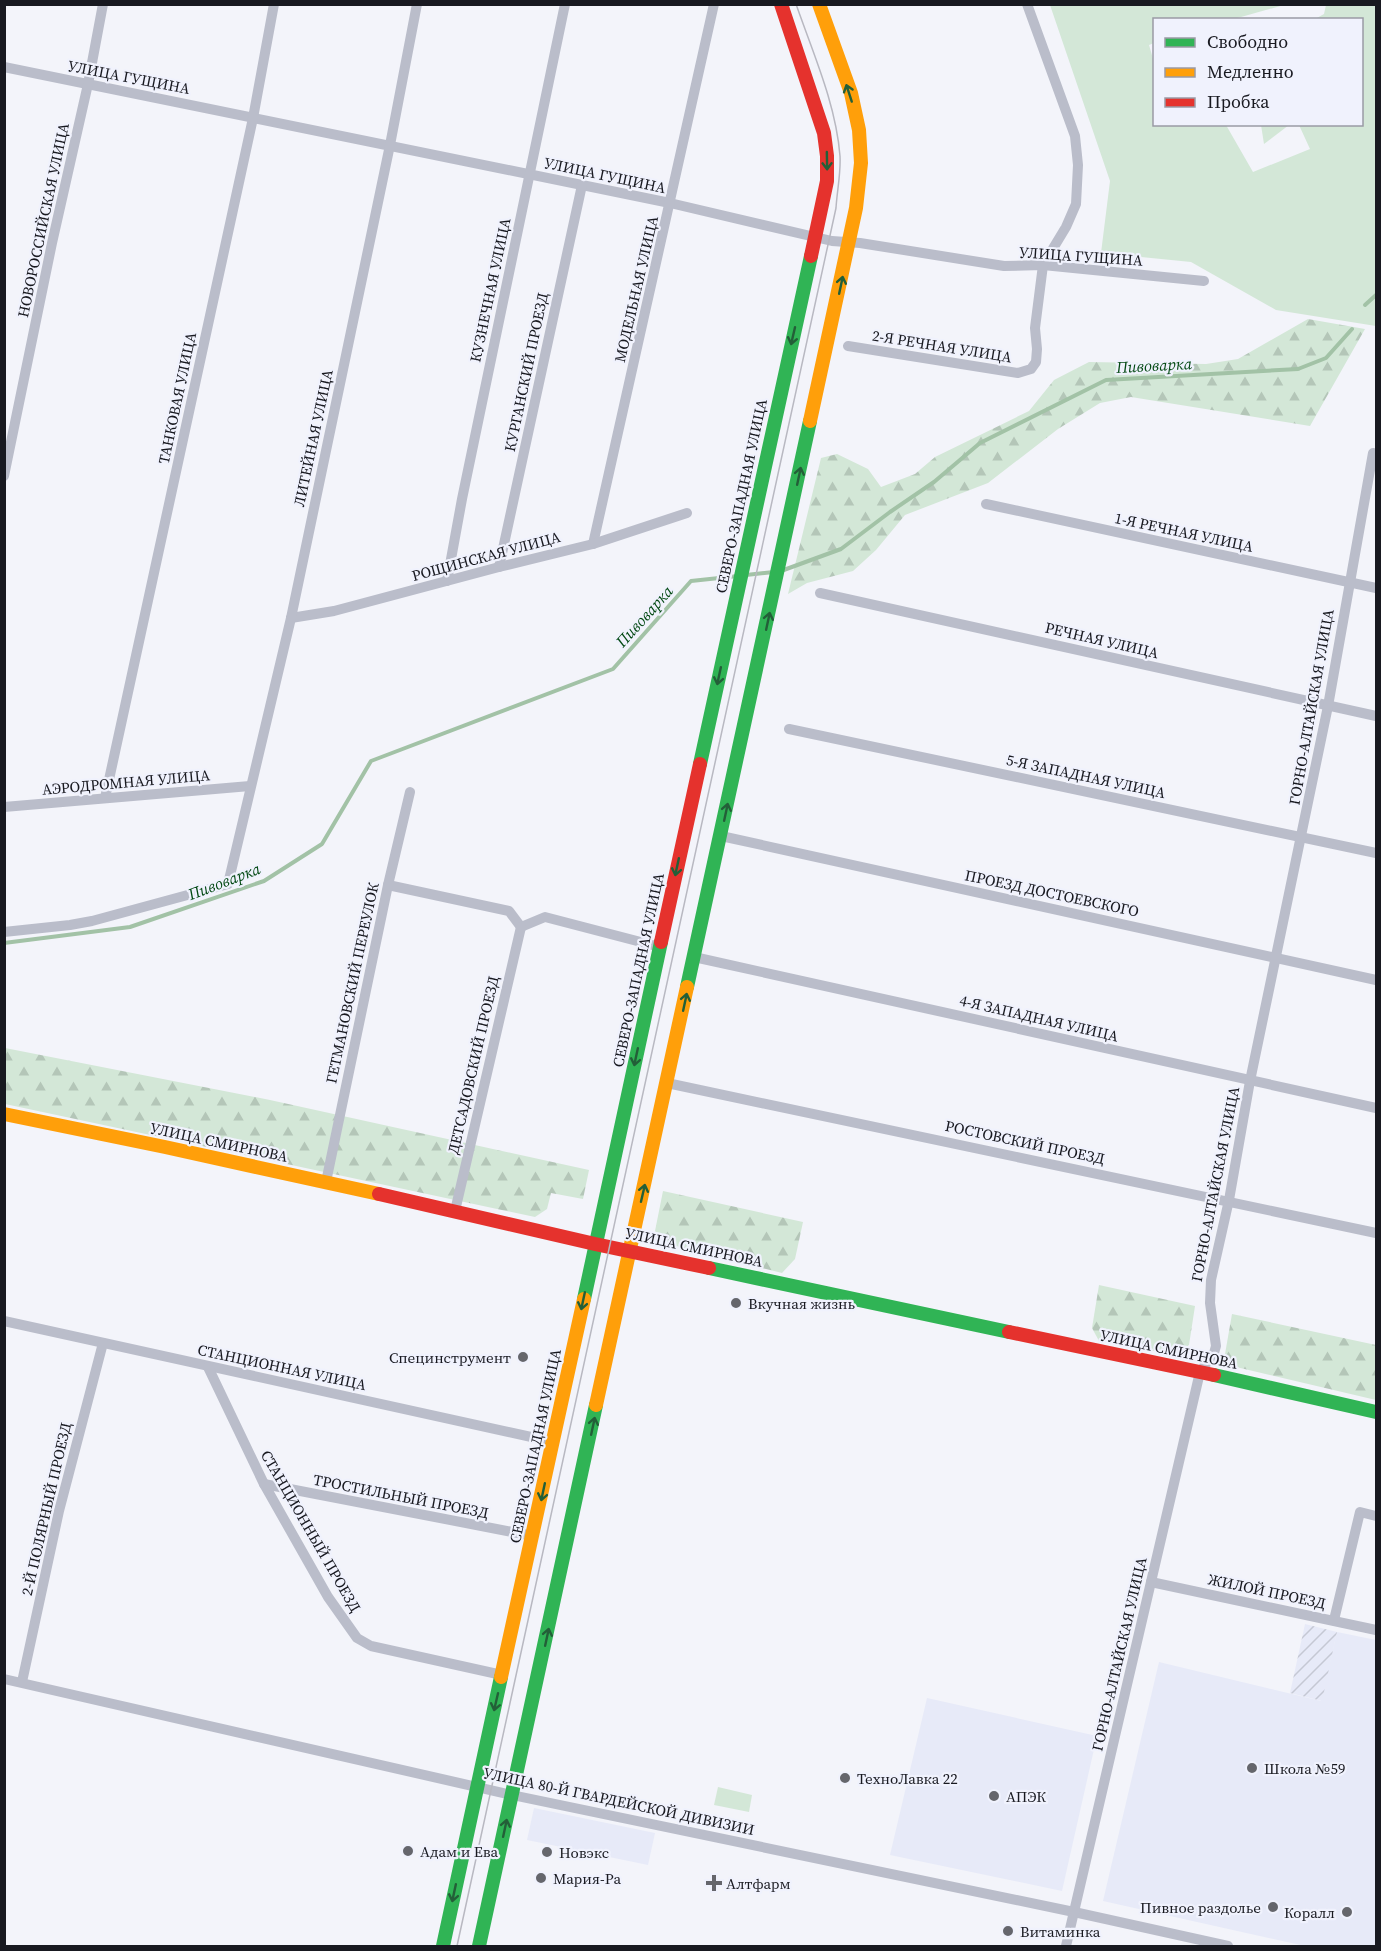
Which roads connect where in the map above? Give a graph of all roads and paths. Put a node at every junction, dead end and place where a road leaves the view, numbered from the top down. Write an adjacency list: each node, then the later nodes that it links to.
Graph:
1 (103, 4): 10 (street, НОВОРОССИЙСКАЯ УЛИЦА)
2 (274, 4): 11 (street, ТАНКОВАЯ УЛИЦА)
3 (417, 4): 12 (street, ЛИТЕЙНАЯ УЛИЦА)
4 (565, 4): 13 (street, КУЗНЕЧНАЯ УЛИЦА)
5 (714, 4): 15 (street, МОДЕЛЬНАЯ УЛИЦА)
6 (781, 4): 16 (main road, СЕВЕРО-ЗАПАДНАЯ УЛИЦА, one-way to 16)
7 (819, 4): 17 (main road, one-way to 7)
8 (1027, 4): 18 (street)
9 (4, 67): 10 (street, УЛИЦА ГУЩИНА)
10 (88, 84): 11 (street, УЛИЦА ГУЩИНА); 22 (street, НОВОРОССИЙСКАЯ УЛИЦА)
11 (253, 118): 12 (street, УЛИЦА ГУЩИНА); 37 (street, ТАНКОВАЯ УЛИЦА)
12 (390, 145): 13 (street, УЛИЦА ГУЩИНА); 31 (street, ЛИТЕЙНАЯ УЛИЦА)
13 (530, 174): 14 (street, УЛИЦА ГУЩИНА); 27 (street, КУЗНЕЧНАЯ УЛИЦА)
14 (582, 185): 15 (street, УЛИЦА ГУЩИНА); 26 (street, КУРГАНСКИЙ ПРОЕЗД)
15 (670, 203): 16 (street, УЛИЦА ГУЩИНА); 25 (street, МОДЕЛЬНАЯ УЛИЦА)
16 (814, 237): 17 (street, УЛИЦА ГУЩИНА); 45 (main road, СЕВЕРО-ЗАПАДНАЯ УЛИЦА, one-way to 45)
17 (849, 242): 18 (street, УЛИЦА ГУЩИНА); 39 (main road, one-way to 17)
18 (1042, 266): 19 (street, УЛИЦА ГУЩИНА); 20 (street, 2-Я РЕЧНАЯ УЛИЦА)
19 (1204, 281)
20 (848, 346)
21 (1375, 454): 28 (street, ГОРНО-АЛТАЙСКАЯ УЛИЦА)
22 (4, 476)
23 (986, 504): 28 (street, 1-Я РЕЧНАЯ УЛИЦА)
24 (687, 513): 25 (street, РОЩИНСКАЯ УЛИЦА)
25 (593, 544): 26 (street, РОЩИНСКАЯ УЛИЦА)
26 (499, 567): 27 (street, РОЩИНСКАЯ УЛИЦА)
27 (447, 581): 31 (street, РОЩИНСКАЯ УЛИЦА)
28 (1349, 582): 29 (street, 1-Я РЕЧНАЯ УЛИЦА); 32 (street, ГОРНО-АЛТАЙСКАЯ УЛИЦА)
29 (1377, 588)
30 (820, 593): 32 (street, РЕЧНАЯ УЛИЦА)
31 (291, 618): 35 (street, ЛИТЕЙНАЯ УЛИЦА)
32 (1328, 706): 33 (street, РЕЧНАЯ УЛИЦА); 40 (street, ГОРНО-АЛТАЙСКАЯ УЛИЦА)
33 (1377, 716)
34 (789, 729): 40 (street, 5-Я ЗАПАДНАЯ УЛИЦА)
35 (250, 786): 37 (street, АЭРОДРОМНАЯ УЛИЦА); 44 (street, ЛИТЕЙНАЯ УЛИЦА)
36 (410, 792): 42 (street, ГЕТМАНОВСКИЙ ПЕРЕУЛОК)
37 (105, 798): 38 (street, АЭРОДРОМНАЯ УЛИЦА)
38 (4, 807)
39 (721, 836): 46 (main road); 47 (street, ПРОЕЗД ДОСТОЕВСКОГО)
40 (1302, 836): 41 (street, 5-Я ЗАПАДНАЯ УЛИЦА); 47 (street, ГОРНО-АЛТАЙСКАЯ УЛИЦА)
41 (1377, 853)
42 (388, 885): 43 (street); 53 (street, ГЕТМАНОВСКИЙ ПЕРЕУЛОК)
43 (521, 927): 45 (street); 55 (street, ДЕТСАДОВСКИЙ ПРОЕЗД)
44 (4, 932)
45 (660, 947): 57 (main road, СЕВЕРО-ЗАПАДНАЯ УЛИЦА, one-way to 57)
46 (694, 957): 49 (street, 4-Я ЗАПАДНАЯ УЛИЦА); 50 (main road, one-way to 46)
47 (1275, 957): 48 (street, ПРОЕЗД ДОСТОЕВСКОГО); 49 (street, ГОРНО-АЛТАЙСКАЯ УЛИЦА)
48 (1377, 980)
49 (1250, 1081): 51 (street, 4-Я ЗАПАДНАЯ УЛИЦА); 54 (street, ГОРНО-АЛТАЙСКАЯ УЛИЦА)
50 (667, 1083): 54 (street, РОСТОВСКИЙ ПРОЕЗД); 58 (main road, one-way to 50)
51 (1377, 1108)
52 (4, 1114): 53 (main road, УЛИЦА СМИРНОВА)
53 (326, 1182): 55 (main road, УЛИЦА СМИРНОВА)
54 (1229, 1200): 56 (street, РОСТОВСКИЙ ПРОЕЗД); 62 (street, ГОРНО-АЛТАЙСКАЯ УЛИЦА)
55 (455, 1210): 57 (main road, УЛИЦА СМИРНОВА)
56 (1377, 1233)
57 (595, 1244): 58 (main road, УЛИЦА СМИРНОВА); 64 (main road, СЕВЕРО-ЗАПАДНАЯ УЛИЦА, one-way to 64)
58 (631, 1250): 62 (main road, УЛИЦА СМИРНОВА); 75 (main road, one-way to 58)
59 (4, 1321): 60 (street, СТАНЦИОННАЯ УЛИЦА)
60 (103, 1343): 61 (street, СТАНЦИОННАЯ УЛИЦА); 73 (street, 2-Й ПОЛЯРНЫЙ ПРОЕЗД)
61 (208, 1366): 64 (street, СТАНЦИОННАЯ УЛИЦА); 65 (street, СТАНЦИОННЫЙ ПРОЕЗД)
62 (1200, 1372): 63 (main road, УЛИЦА СМИРНОВА); 68 (street, ГОРНО-АЛТАЙСКАЯ УЛИЦА)
63 (1377, 1412)
64 (554, 1442): 67 (main road, СЕВЕРО-ЗАПАДНАЯ УЛИЦА, one-way to 67)
65 (264, 1484): 67 (street, ТРОСТИЛЬНЫЙ ПРОЕЗД); 71 (street, СТАНЦИОННЫЙ ПРОЕЗД)
66 (1377, 1516): 69 (street)
67 (533, 1536): 71 (main road, СЕВЕРО-ЗАПАДНАЯ УЛИЦА)
68 (1151, 1582): 69 (street, ЖИЛОЙ ПРОЕЗД); 76 (street, ГОРНО-АЛТАЙСКАЯ УЛИЦА)
69 (1335, 1620): 70 (street, ЖИЛОЙ ПРОЕЗД)
70 (1377, 1630)
71 (502, 1676): 74 (main road, СЕВЕРО-ЗАПАДНАЯ УЛИЦА, one-way to 74)
72 (4, 1679): 73 (street, УЛИЦА 80-Й ГВАРДЕЙСКОЙ ДИВИЗИИ)
73 (22, 1682): 74 (street, УЛИЦА 80-Й ГВАРДЕЙСКОЙ ДИВИЗИИ)
74 (477, 1786): 75 (street, УЛИЦА 80-Й ГВАРДЕЙСКОЙ ДИВИЗИИ); 77 (main road, СЕВЕРО-ЗАПАДНАЯ УЛИЦА, one-way to 77)
75 (512, 1796): 76 (street, УЛИЦА 80-Й ГВАРДЕЙСКОЙ ДИВИЗИИ); 78 (main road, one-way to 75)
76 (1074, 1912): 79 (street, ГОРНО-АЛТАЙСКАЯ УЛИЦА); 80 (street, УЛИЦА 80-Й ГВАРДЕЙСКОЙ ДИВИЗИИ)
77 (442, 1947)
78 (479, 1947)
79 (1066, 1947)
80 (1228, 1947)

